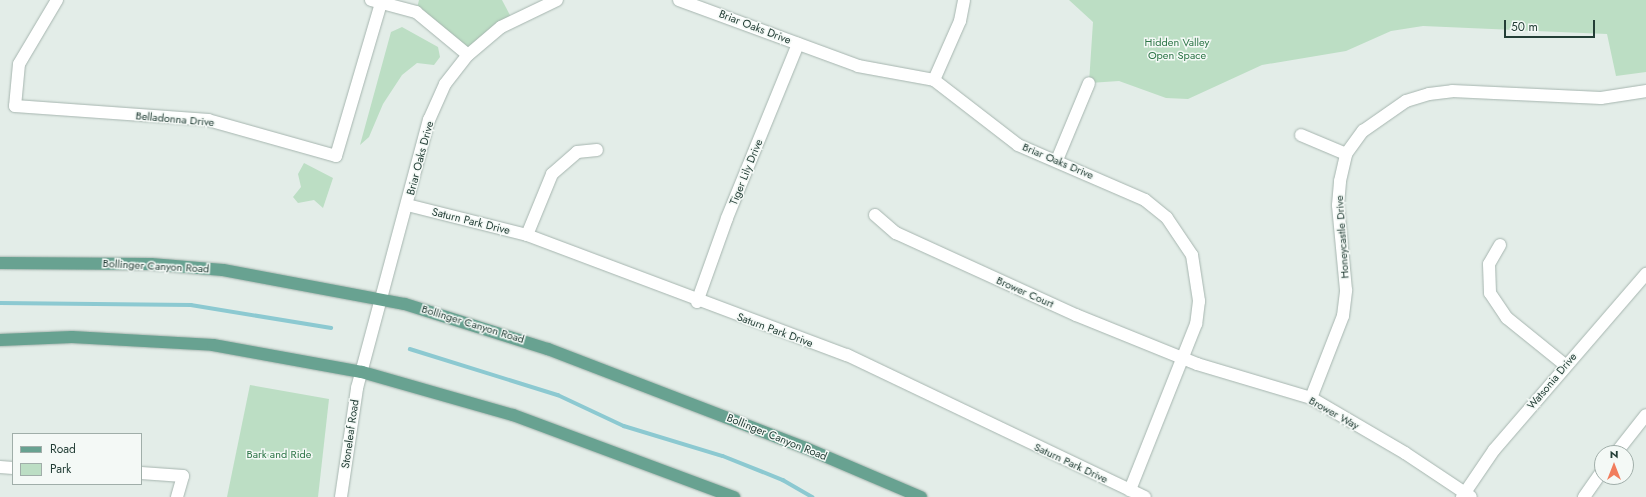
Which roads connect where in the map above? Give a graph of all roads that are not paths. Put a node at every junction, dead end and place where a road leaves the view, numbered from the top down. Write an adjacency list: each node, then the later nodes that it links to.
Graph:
1 (58, 0): 5 (street, Belladonna Drive)
2 (557, 0): 7 (street, Briar Oaks Drive)
3 (679, 0): 6 (street, Briar Oaks Drive)
4 (964, 0): 8 (street)
5 (376, 1): 7 (street)
6 (798, 44): 8 (street, Briar Oaks Drive); 22 (street, Tiger Lily Drive)
7 (468, 55): 15 (street, Briar Oaks Drive)
8 (934, 80): 14 (street, Briar Oaks Drive)
9 (1089, 83): 14 (street)
10 (1646, 90): 13 (street, Honeycastle Drive)
11 (1301, 135): 13 (street)
12 (598, 150): 17 (street)
13 (1346, 154): 27 (street, Honeycastle Drive)
14 (1057, 160): 24 (street, Briar Oaks Drive)
15 (407, 205): 17 (street, Saturn Park Drive); 21 (street, Briar Oaks Drive)
16 (875, 215): 24 (street, Brower Court)
17 (527, 235): 22 (street, Saturn Park Drive)
18 (1500, 245): 25 (street)
19 (0, 263): 21 (main road, Bollinger Canyon Road)
20 (1646, 274): 25 (street, Watsonia Drive)
21 (382, 298): 26 (street, Briar Oaks Drive); 39 (main road, Bollinger Canyon Road)
22 (697, 302): 34 (street, Saturn Park Drive)
23 (0, 340): 26 (main road)
24 (1183, 358): 27 (street, Brower Way); 34 (street, Briar Oaks Drive)
25 (1565, 365): 35 (street, Watsonia Drive)
26 (362, 372): 37 (street, Stoneleaf Road); 38 (main road)
27 (1310, 398): 35 (street, Brower Way)
28 (1646, 415): 29 (street)
29 (1622, 445)
30 (0, 468): 31 (street)
31 (12, 468)
32 (142, 473): 36 (street)
33 (1594, 483): 41 (street)
34 (1130, 490): 40 (street, Saturn Park Drive)
35 (1466, 496)
36 (177, 497)
37 (341, 497)
38 (734, 497)
39 (921, 497)
40 (1145, 497)
41 (1584, 497)

